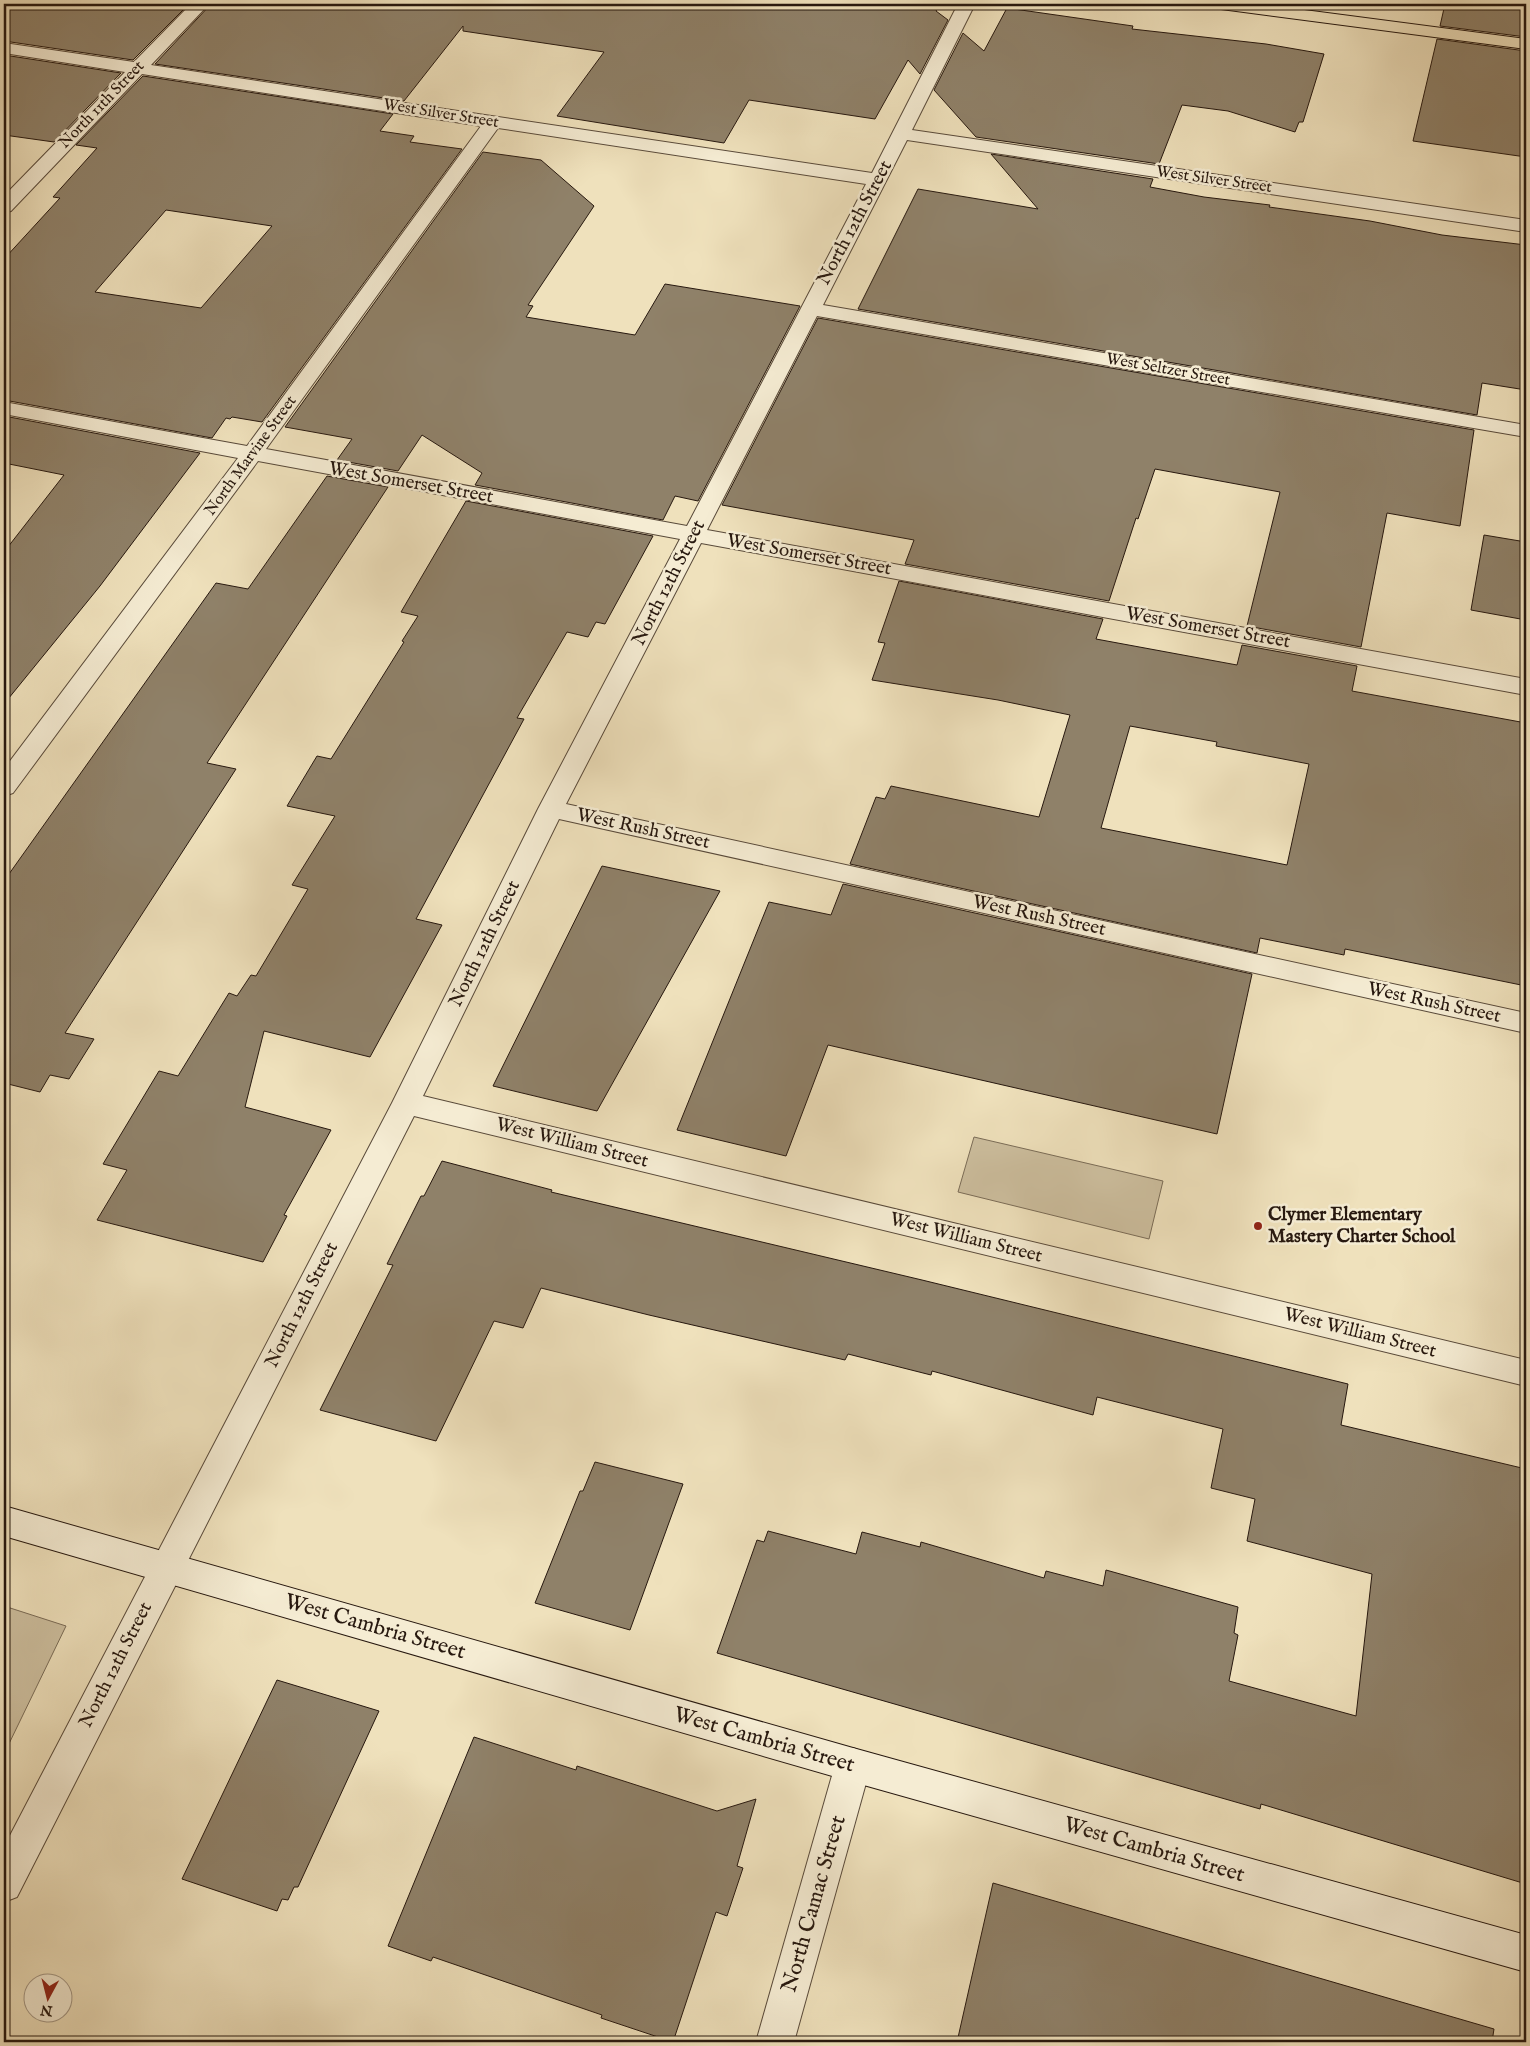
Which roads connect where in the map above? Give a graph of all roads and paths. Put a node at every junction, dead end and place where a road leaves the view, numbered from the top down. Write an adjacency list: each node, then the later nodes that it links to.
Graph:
1 (200, 4): 6 (street, North 11th Street)
2 (967, 4): 8 (street, North 12th Street)
3 (1222, 4): 4 (main road)
4 (1526, 44)
5 (4, 48): 6 (street, West Silver Street)
6 (138, 67): 7 (street, West Silver Street); 10 (street, North 11th Street)
7 (493, 122): 9 (street, West Silver Street); 15 (street, North Marvine Street)
8 (902, 134): 9 (street, North 12th Street); 11 (street, West Silver Street)
9 (878, 180): 12 (street, North 12th Street)
10 (4, 206)
11 (1526, 226)
12 (810, 309): 14 (street, West Seltzer Street); 16 (street, North 12th Street)
13 (4, 408): 15 (street, West Somerset Street)
14 (1526, 431)
15 (252, 454): 16 (street, West Somerset Street); 18 (street, North Marvine Street)
16 (694, 534): 17 (street, West Somerset Street); 19 (street, North 12th Street)
17 (1526, 687)
18 (4, 786)
19 (551, 809): 20 (street, West Rush Street); 21 (street, North 12th Street)
20 (1526, 1023)
21 (406, 1103): 22 (street, West William Street); 24 (street, North 12th Street)
22 (1526, 1373)
23 (4, 1521): 24 (street, West Cambria Street)
24 (166, 1567): 25 (street, West Cambria Street); 26 (street, North 12th Street)
25 (853, 1765): 27 (street, West Cambria Street); 28 (street, North Camac Street)
26 (4, 1884)
27 (1526, 1954)
28 (775, 2042)

